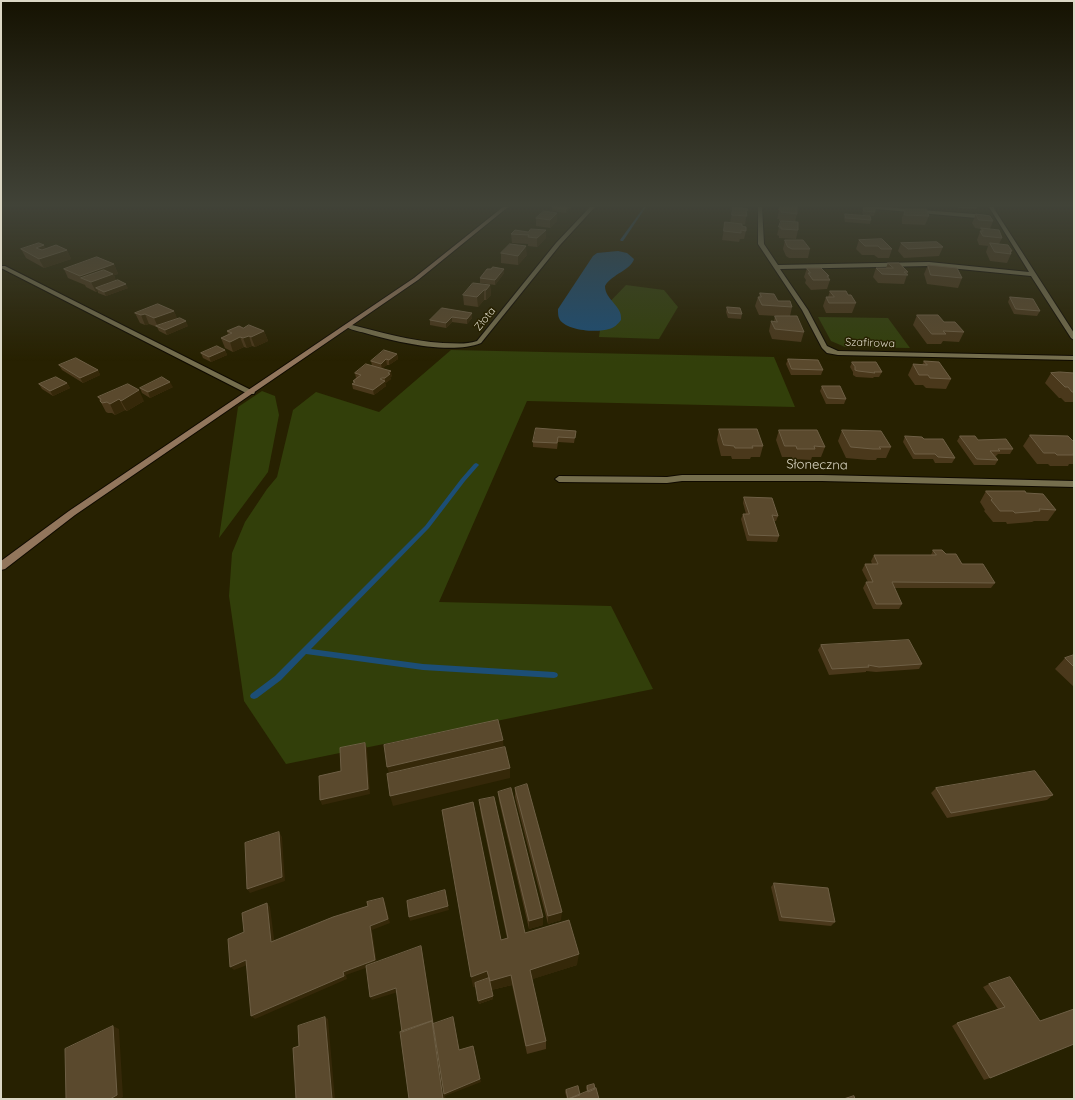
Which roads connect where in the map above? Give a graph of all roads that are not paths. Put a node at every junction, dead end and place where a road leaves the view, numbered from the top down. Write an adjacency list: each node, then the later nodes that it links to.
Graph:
1 (442, 258): 8 (street)
2 (546, 258): 8 (street, Złota)
3 (771, 258): 6 (street, Szafirowa)
4 (1024, 258): 7 (street)
5 (3, 267): 11 (street)
6 (777, 267): 7 (street); 10 (street, Szafirowa)
7 (1034, 274): 9 (street)
8 (348, 326): 11 (street)
9 (1074, 338)
10 (1074, 358)
11 (251, 392): 14 (street)
12 (559, 479): 13 (street, Słoneczna)
13 (1074, 484)
14 (1, 566)

